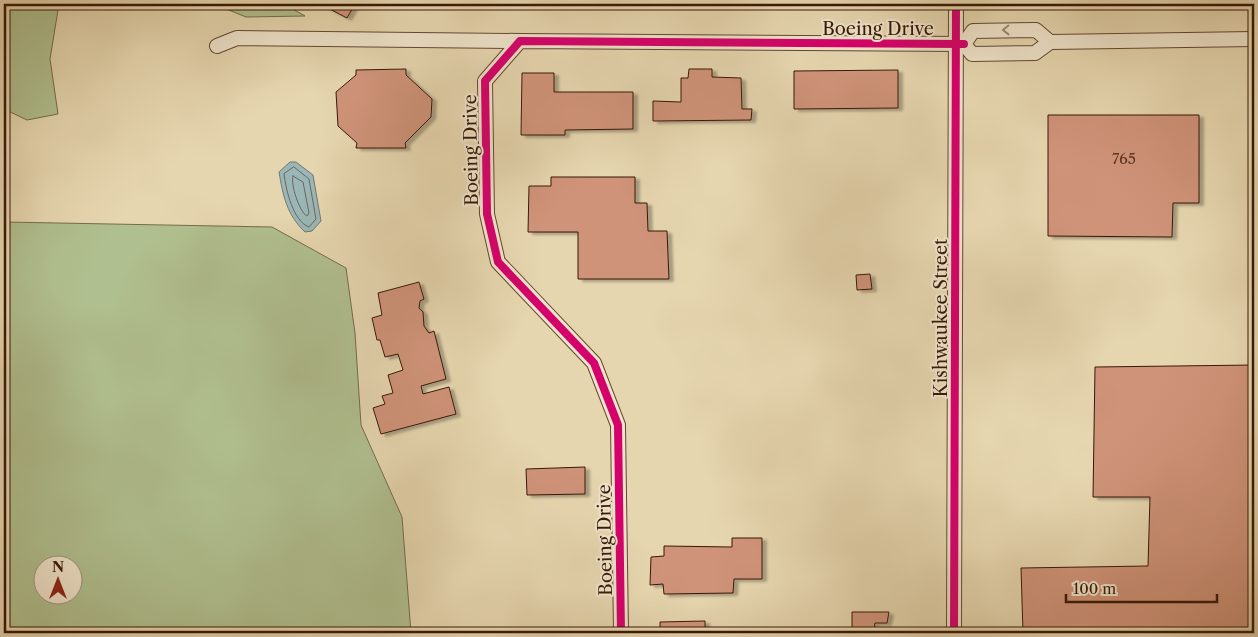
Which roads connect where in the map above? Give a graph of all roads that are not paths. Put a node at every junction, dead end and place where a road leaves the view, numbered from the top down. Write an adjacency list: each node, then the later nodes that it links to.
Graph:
1 (956, 4): 5 (street, Kishwaukee Street)
2 (1254, 39): 4 (street)
3 (520, 41): 5 (street, Boeing Drive); 6 (street); 7 (street, Boeing Drive)
4 (1050, 42): 5 (street); 5 (street, one-way to 5)
5 (960, 44): 8 (street, Kishwaukee Street)
6 (217, 46)
7 (621, 633)
8 (954, 633)

